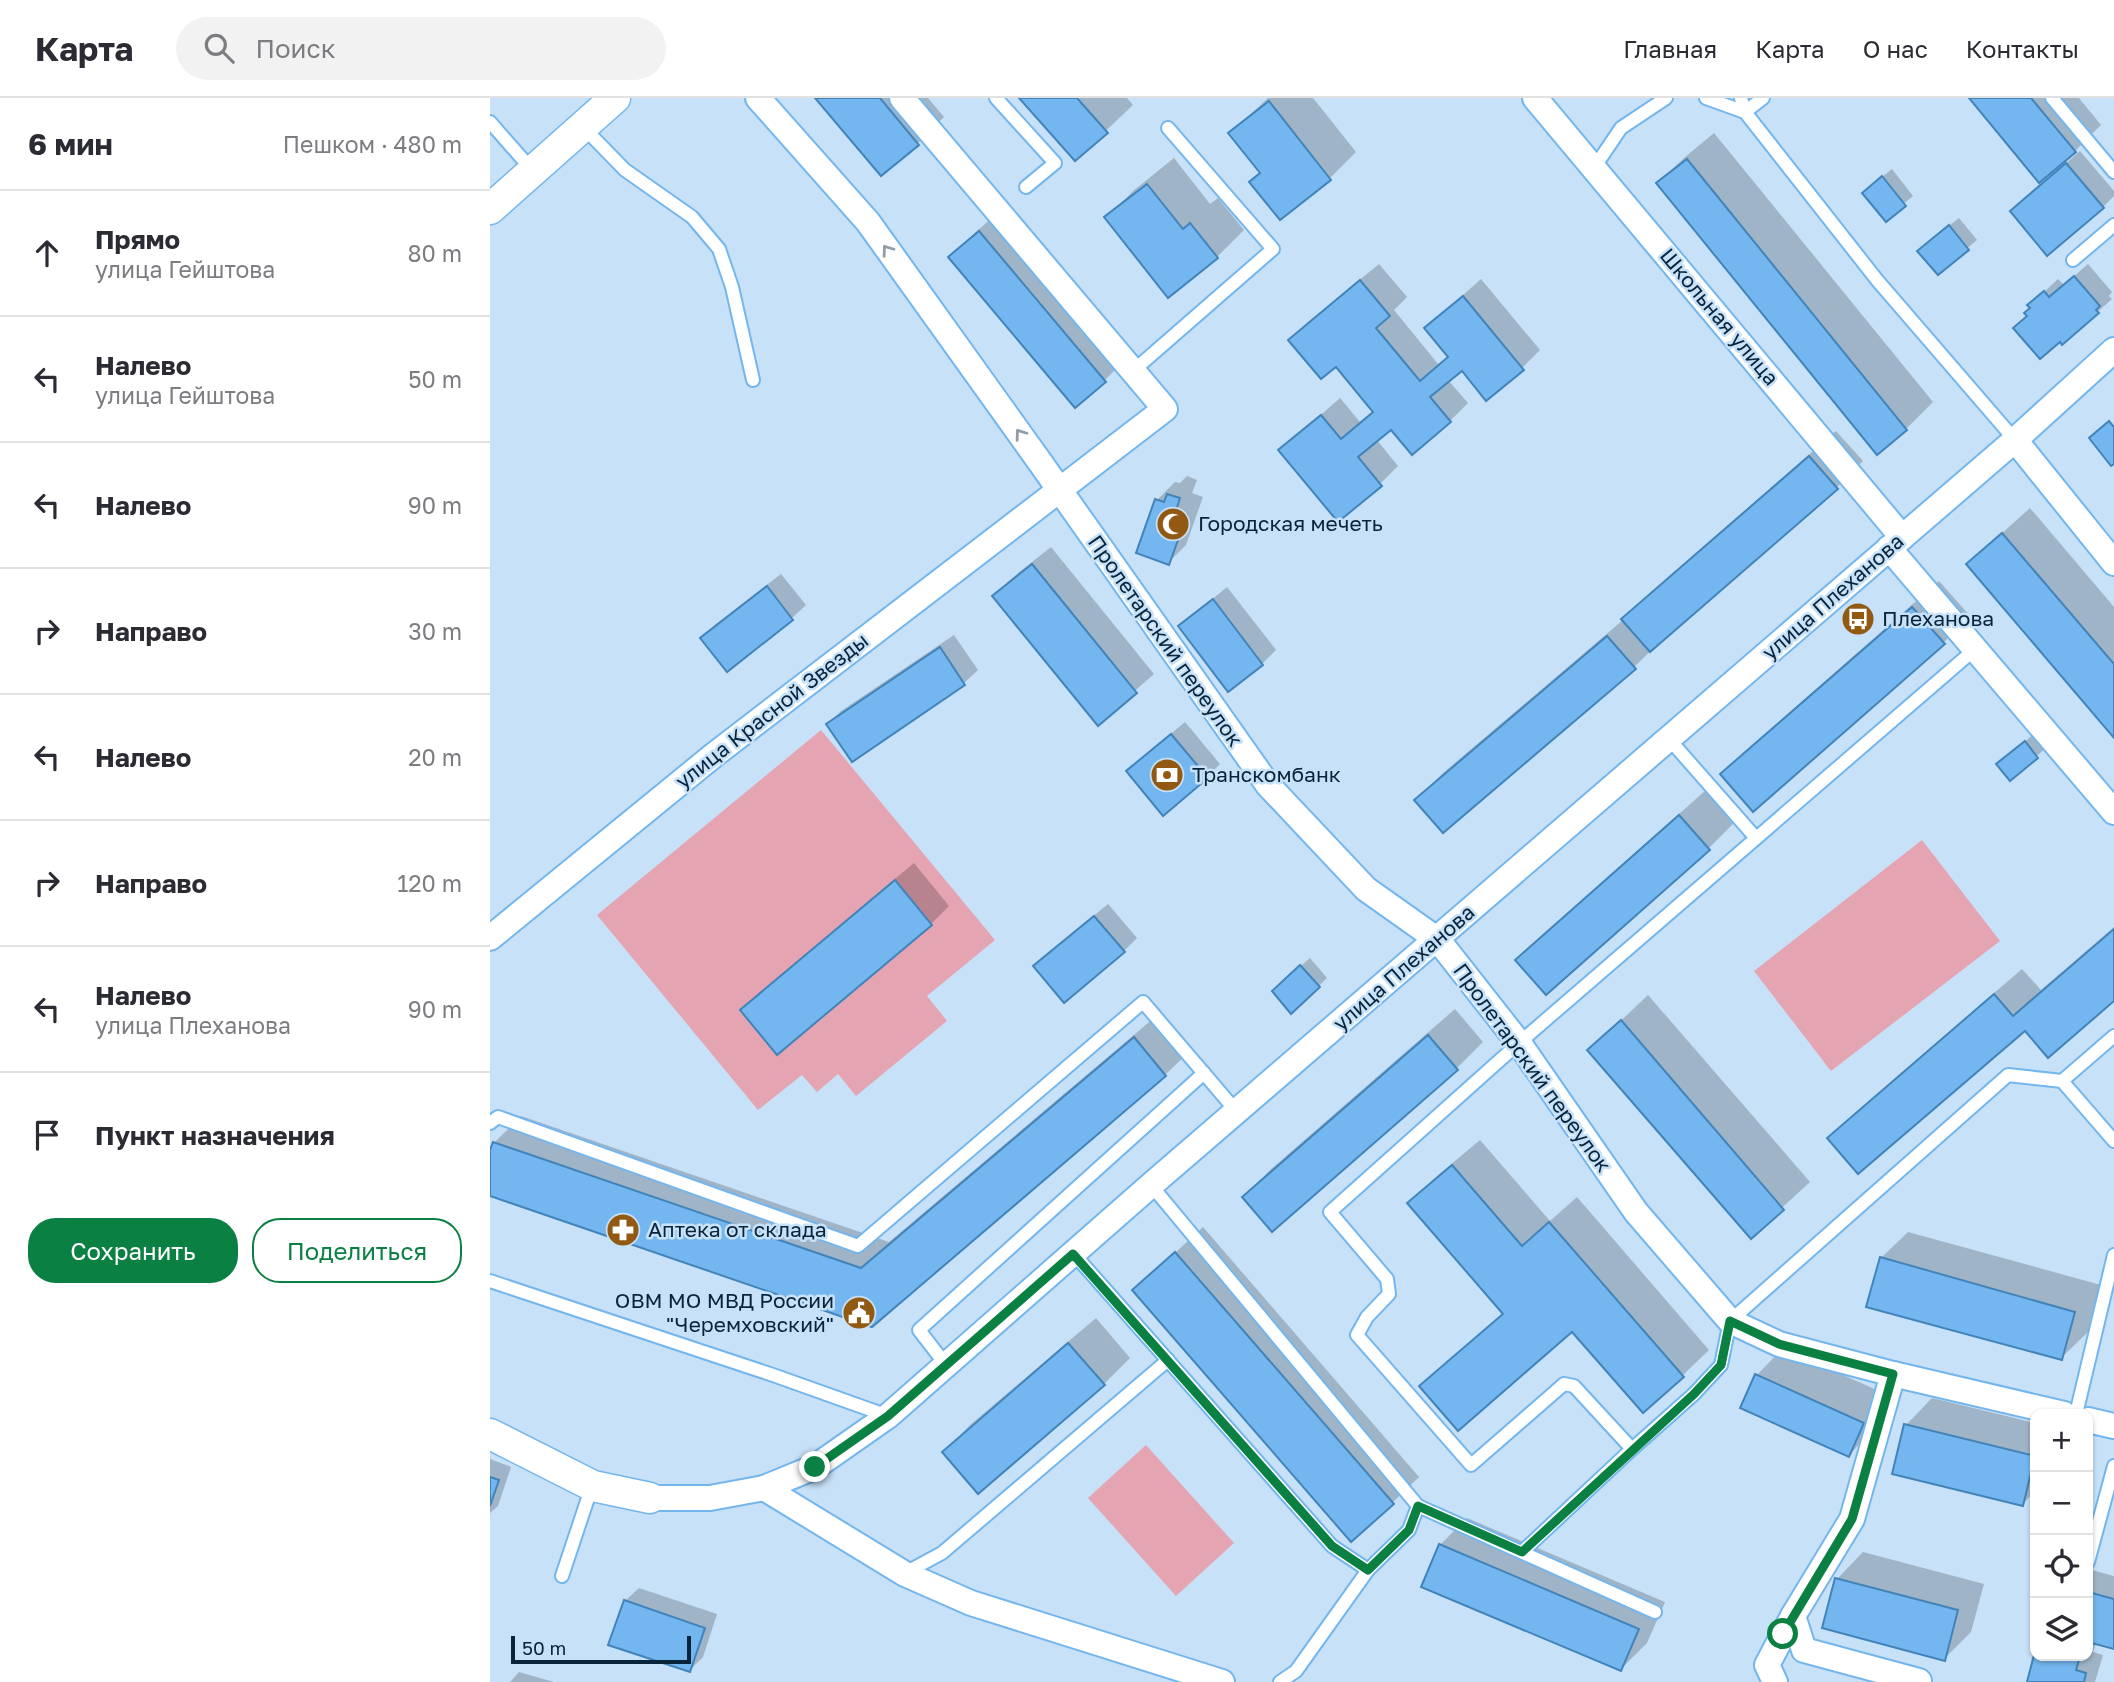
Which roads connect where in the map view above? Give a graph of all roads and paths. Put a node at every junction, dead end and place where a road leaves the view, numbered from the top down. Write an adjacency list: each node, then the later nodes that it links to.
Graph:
1 (615, 98): 13 (street)
2 (758, 98): 26 (street, Пролетарский переулок, one-way to 2)
3 (902, 98): 23 (street)
4 (996, 98): 18 (lane)
5 (1535, 98): 15 (street, Школьная улица)
6 (1666, 98): 15 (lane)
7 (1706, 98): 11 (lane)
8 (1741, 98): 11 (lane)
9 (1763, 98): 11 (lane)
10 (2052, 98): 17 (lane)
11 (1745, 112): 25 (lane)
12 (490, 122): 16 (lane)
13 (583, 126): 16 (street); 24 (lane)
14 (1168, 128): 23 (lane)
15 (1594, 168): 27 (street, Школьная улица)
16 (533, 171): 19 (street)
17 (2114, 172)
18 (1026, 187)
19 (490, 209)
20 (2114, 225): 21 (lane)
21 (2073, 260)
22 (2114, 350): 25 (street, улица Плеханова)
23 (1133, 371): 26 (street, улица Красной Звезды)
24 (753, 380)
25 (2014, 440): 27 (street, улица Плеханова); 28 (street)
26 (1060, 490): 33 (street, улица Красной Звезды); 34 (street, Пролетарский переулок)
27 (1896, 542): 29 (street, Школьная улица); 30 (street, улица Плеханова)
28 (2114, 563)
29 (1974, 650): 31 (street, Школьная улица); 32 (lane)
30 (1669, 739): 32 (lane); 34 (street, улица Плеханова)
31 (2114, 812)
32 (1756, 838): 36 (lane)
33 (490, 938)
34 (1438, 940): 36 (street, Пролетарский переулок); 39 (street, улица Плеханова)
35 (2114, 1036): 38 (lane)
36 (1519, 1043): 46 (street, Пролетарский переулок); 56 (lane)
37 (1204, 1073): 39 (lane); 40 (lane); 48 (lane)
38 (2062, 1081): 41 (lane); 46 (lane)
39 (1237, 1112): 42 (street, улица Плеханова)
40 (490, 1123)
41 (2114, 1141)
42 (1151, 1185): 43 (street, улица Плеханова); 61 (lane)
43 (1073, 1254): 47 (lane); 48 (street, улица Плеханова)
44 (2114, 1255): 51 (lane)
45 (490, 1281): 52 (lane)
46 (1730, 1321): 49 (street); 56 (lane)
47 (1168, 1360): 64 (lane); 65 (lane)
48 (946, 1366): 52 (street, улица Плеханова)
49 (1893, 1374): 50 (street); 68 (street)
50 (2043, 1409)
51 (2077, 1409)
52 (888, 1416): 59 (street, улица Плеханова)
53 (2093, 1421): 54 (street)
54 (2114, 1426)
55 (490, 1434): 58 (street)
56 (1632, 1448): 63 (lane)
57 (2114, 1466): 62 (lane)
58 (593, 1486): 60 (street); 66 (lane)
59 (764, 1488): 60 (street, улица Плеханова); 65 (street)
60 (650, 1498)
61 (1418, 1506): 63 (lane); 64 (lane)
62 (2093, 1544)
63 (1522, 1552): 67 (lane)
64 (1368, 1570): 71 (lane)
65 (905, 1574): 70 (street)
66 (562, 1576)
67 (1655, 1612)
68 (1793, 1616): 69 (street); 72 (street)
69 (1919, 1681)
70 (1222, 1682)
71 (1280, 1682)
72 (1775, 1682)

